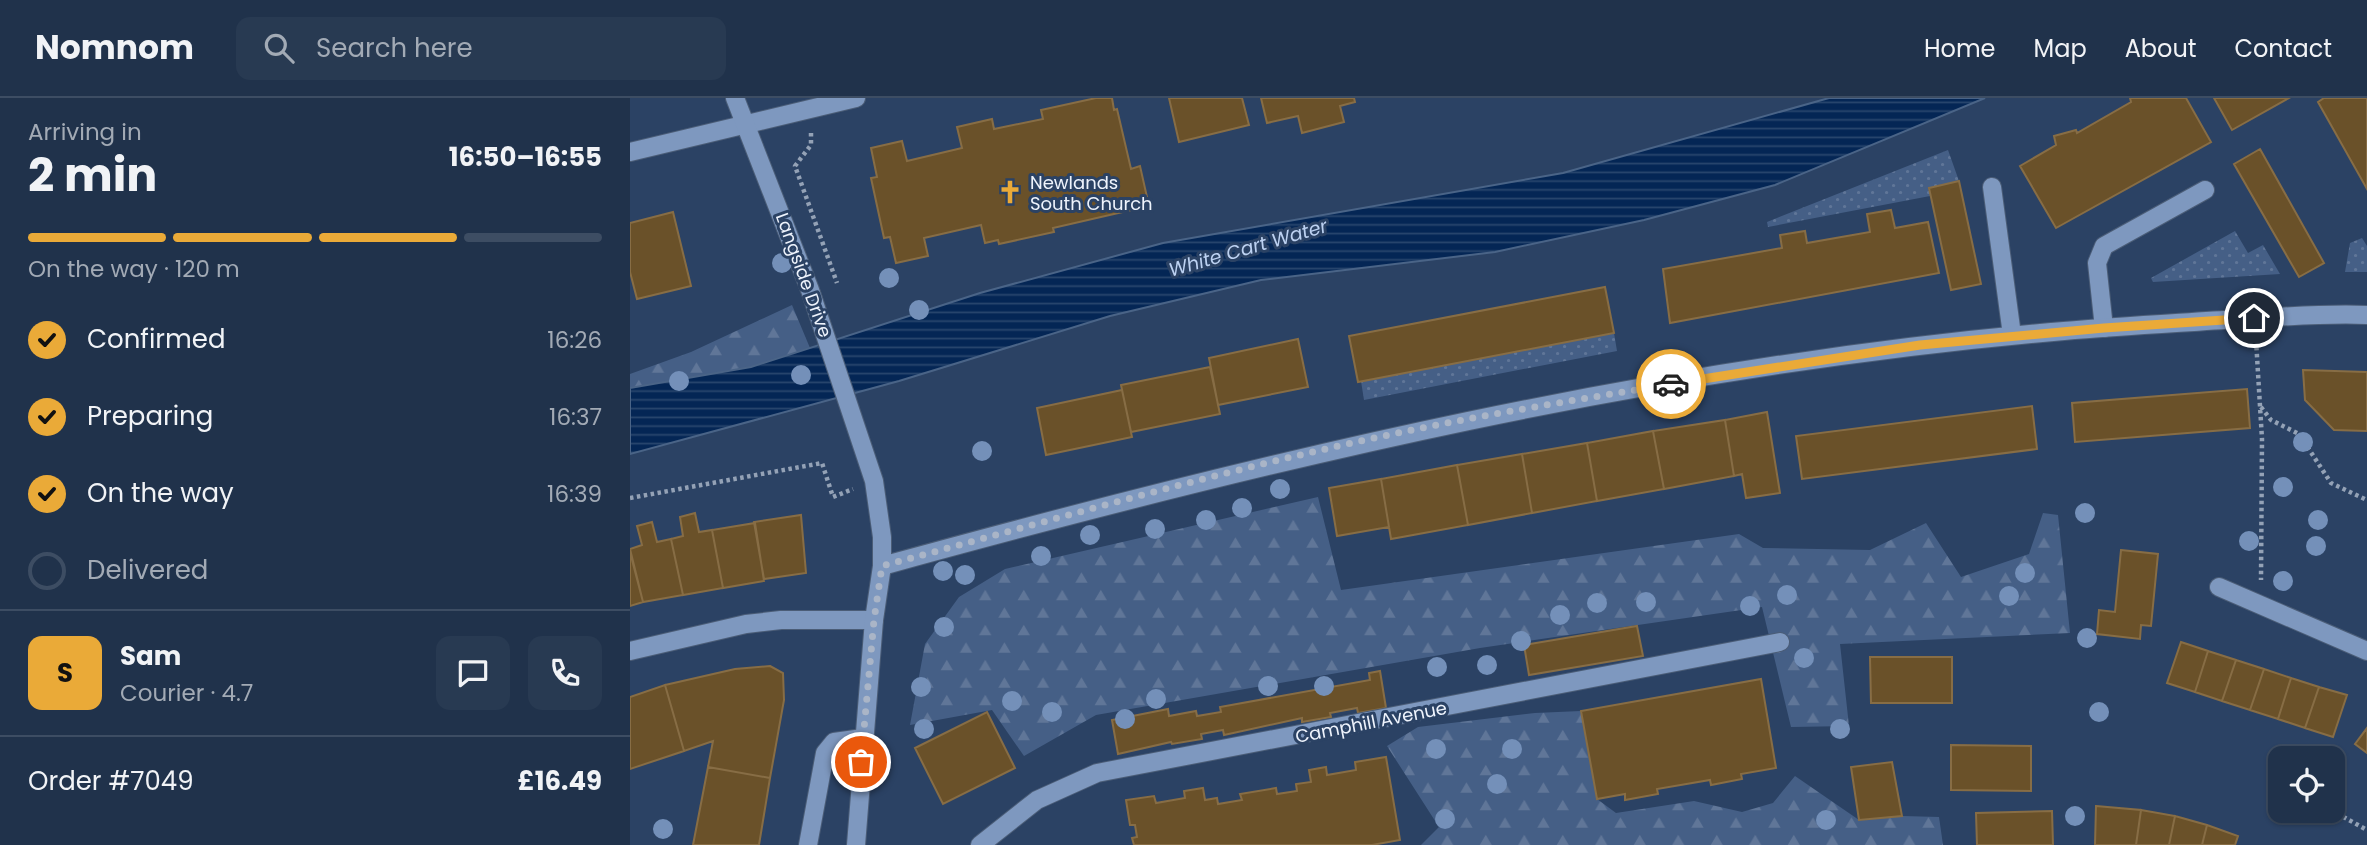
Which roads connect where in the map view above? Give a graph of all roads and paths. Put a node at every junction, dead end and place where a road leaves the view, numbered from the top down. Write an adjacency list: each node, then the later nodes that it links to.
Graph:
1 (735, 98): 4 (street, Langside Drive)
2 (856, 98): 3 (street)
3 (813, 108): 4 (street); 8 (path)
4 (746, 122): 5 (street); 14 (street, Langside Drive)
5 (630, 152)
6 (1992, 187): 12 (street)
7 (2205, 190): 11 (street)
8 (836, 281)
9 (2367, 315): 10 (street)
10 (2254, 318): 11 (street); 13 (path)
11 (2104, 328): 12 (street)
12 (2012, 335): 17 (street)
13 (2260, 406): 16 (path); 19 (path)
14 (874, 481): 15 (path); 17 (street, Langside Drive)
15 (630, 498)
16 (2367, 500)
17 (882, 566): 20 (street, Langside Drive)
18 (2219, 587): 19 (street)
19 (2260, 605): 23 (street)
20 (874, 620): 22 (street); 24 (street, Langside Drive)
21 (1780, 642): 29 (street, Camphill Avenue)
22 (630, 651)
23 (2367, 651)
24 (863, 738): 27 (street); 28 (street, Langside Drive)
25 (2345, 818): 26 (path)
26 (2367, 830)
27 (808, 845)
28 (856, 845)
29 (980, 845)

